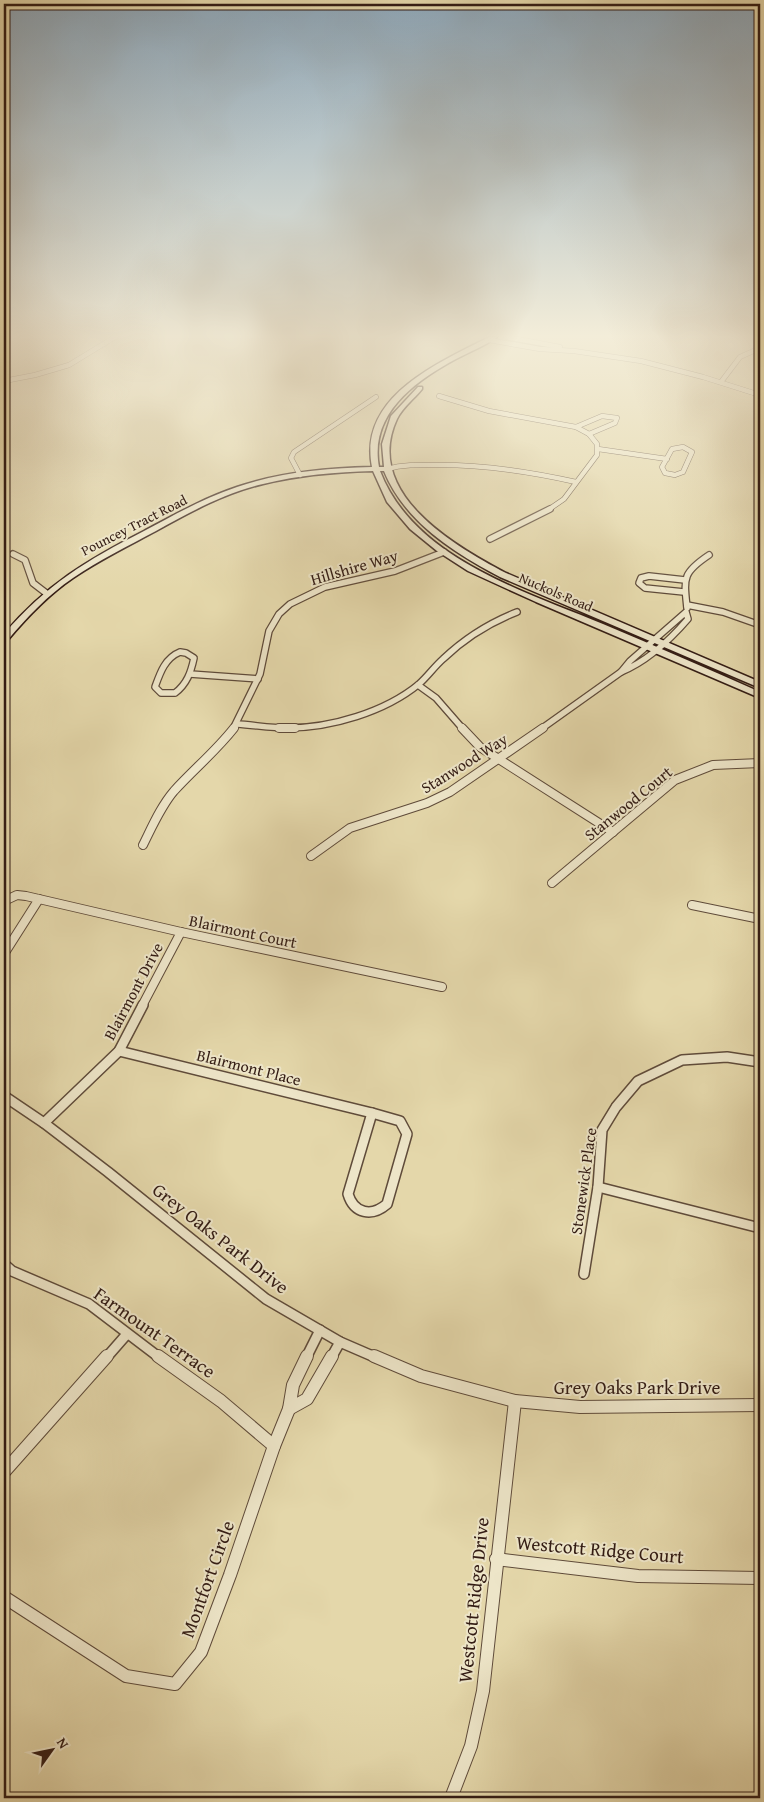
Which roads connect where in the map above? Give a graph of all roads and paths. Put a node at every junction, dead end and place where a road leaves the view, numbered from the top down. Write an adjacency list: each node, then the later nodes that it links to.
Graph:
1 (340, 421): 13 (street)
2 (382, 421): 11 (main road)
3 (393, 421): 12 (main road)
4 (544, 421): 7 (street)
5 (589, 421): 7 (street)
6 (617, 421): 8 (street)
7 (576, 427): 8 (street)
8 (588, 434): 9 (street)
9 (598, 449): 10 (street); 14 (street)
10 (666, 459): 10 (street)
11 (376, 469): 12 (main road, Pouncey Tract Road); 13 (main road, Pouncey Tract Road); 16 (main road, Nuckols Road)
12 (386, 469): 14 (street); 27 (main road, Nuckols Road)
13 (300, 475): 21 (main road, Pouncey Tract Road)
14 (576, 482): 15 (street)
15 (490, 539)
16 (444, 552): 29 (main road, Nuckols Road); 33 (street, Hillshire Way)
17 (13, 554): 21 (street)
18 (709, 555): 19 (street)
19 (684, 580): 20 (street); 20 (street)
20 (684, 592): 22 (street)
21 (46, 593): 26 (main road, Pouncey Tract Road)
22 (687, 605): 24 (street); 25 (street)
23 (517, 612): 34 (street)
24 (686, 612): 27 (street, Stanwood Way); 28 (street, Stanwood Way)
25 (760, 625)
26 (4, 639)
27 (655, 640): 28 (main road, Nuckols Road); 29 (street, Stanwood Way)
28 (664, 644): 30 (street, Stanwood Way); 35 (main road, Nuckols Road)
29 (647, 647): 30 (main road, Nuckols Road); 31 (street, Stanwood Way)
30 (656, 650): 31 (street, Stanwood Way); 36 (main road, Nuckols Road)
31 (621, 672): 38 (street, Stanwood Way)
32 (190, 674): 32 (street); 33 (street)
33 (258, 679): 37 (street, Hillshire Way)
34 (418, 685): 37 (street); 38 (street)
35 (760, 686)
36 (760, 695)
37 (237, 724): 41 (street, Hillshire Way)
38 (498, 759): 40 (street); 42 (street, Stanwood Way)
39 (760, 763): 40 (street, Stanwood Court)
40 (613, 832): 43 (street, Stanwood Court)
41 (143, 845)
42 (312, 856)
43 (552, 883)
44 (39, 899): 45 (street, Blairmont Court); 48 (street, Blairmont Court); 49 (street)
45 (4, 901)
46 (692, 905): 47 (street)
47 (760, 919)
48 (181, 932): 50 (street, Blairmont Court); 51 (street, Blairmont Drive)
49 (4, 954)
50 (442, 987)
51 (119, 1051): 54 (street, Blairmont Place); 55 (street, Blairmont Drive)
52 (760, 1062): 56 (street, Stonewick Place)
53 (4, 1096): 55 (street, Grey Oaks Park Drive)
54 (372, 1113): 54 (street, Blairmont Place)
55 (44, 1123): 60 (street, Grey Oaks Park Drive)
56 (598, 1187): 57 (street); 59 (street, Stonewick Place)
57 (760, 1228)
58 (4, 1264): 61 (street, Farmount Terrace)
59 (584, 1274)
60 (320, 1330): 62 (street, Grey Oaks Park Drive); 65 (street, Montfort Circle)
61 (127, 1334): 66 (street, Farmount Terrace); 67 (street)
62 (340, 1342): 63 (street, Grey Oaks Park Drive); 65 (street)
63 (515, 1401): 64 (street, Grey Oaks Park Drive); 68 (street, Westcott Ridge Drive)
64 (760, 1404)
65 (289, 1409): 66 (street, Montfort Circle)
66 (274, 1446): 70 (street, Montfort Circle)
67 (4, 1472)
68 (496, 1558): 69 (street, Westcott Ridge Court); 71 (street, Westcott Ridge Drive)
69 (760, 1578)
70 (4, 1597)
71 (450, 1798)

